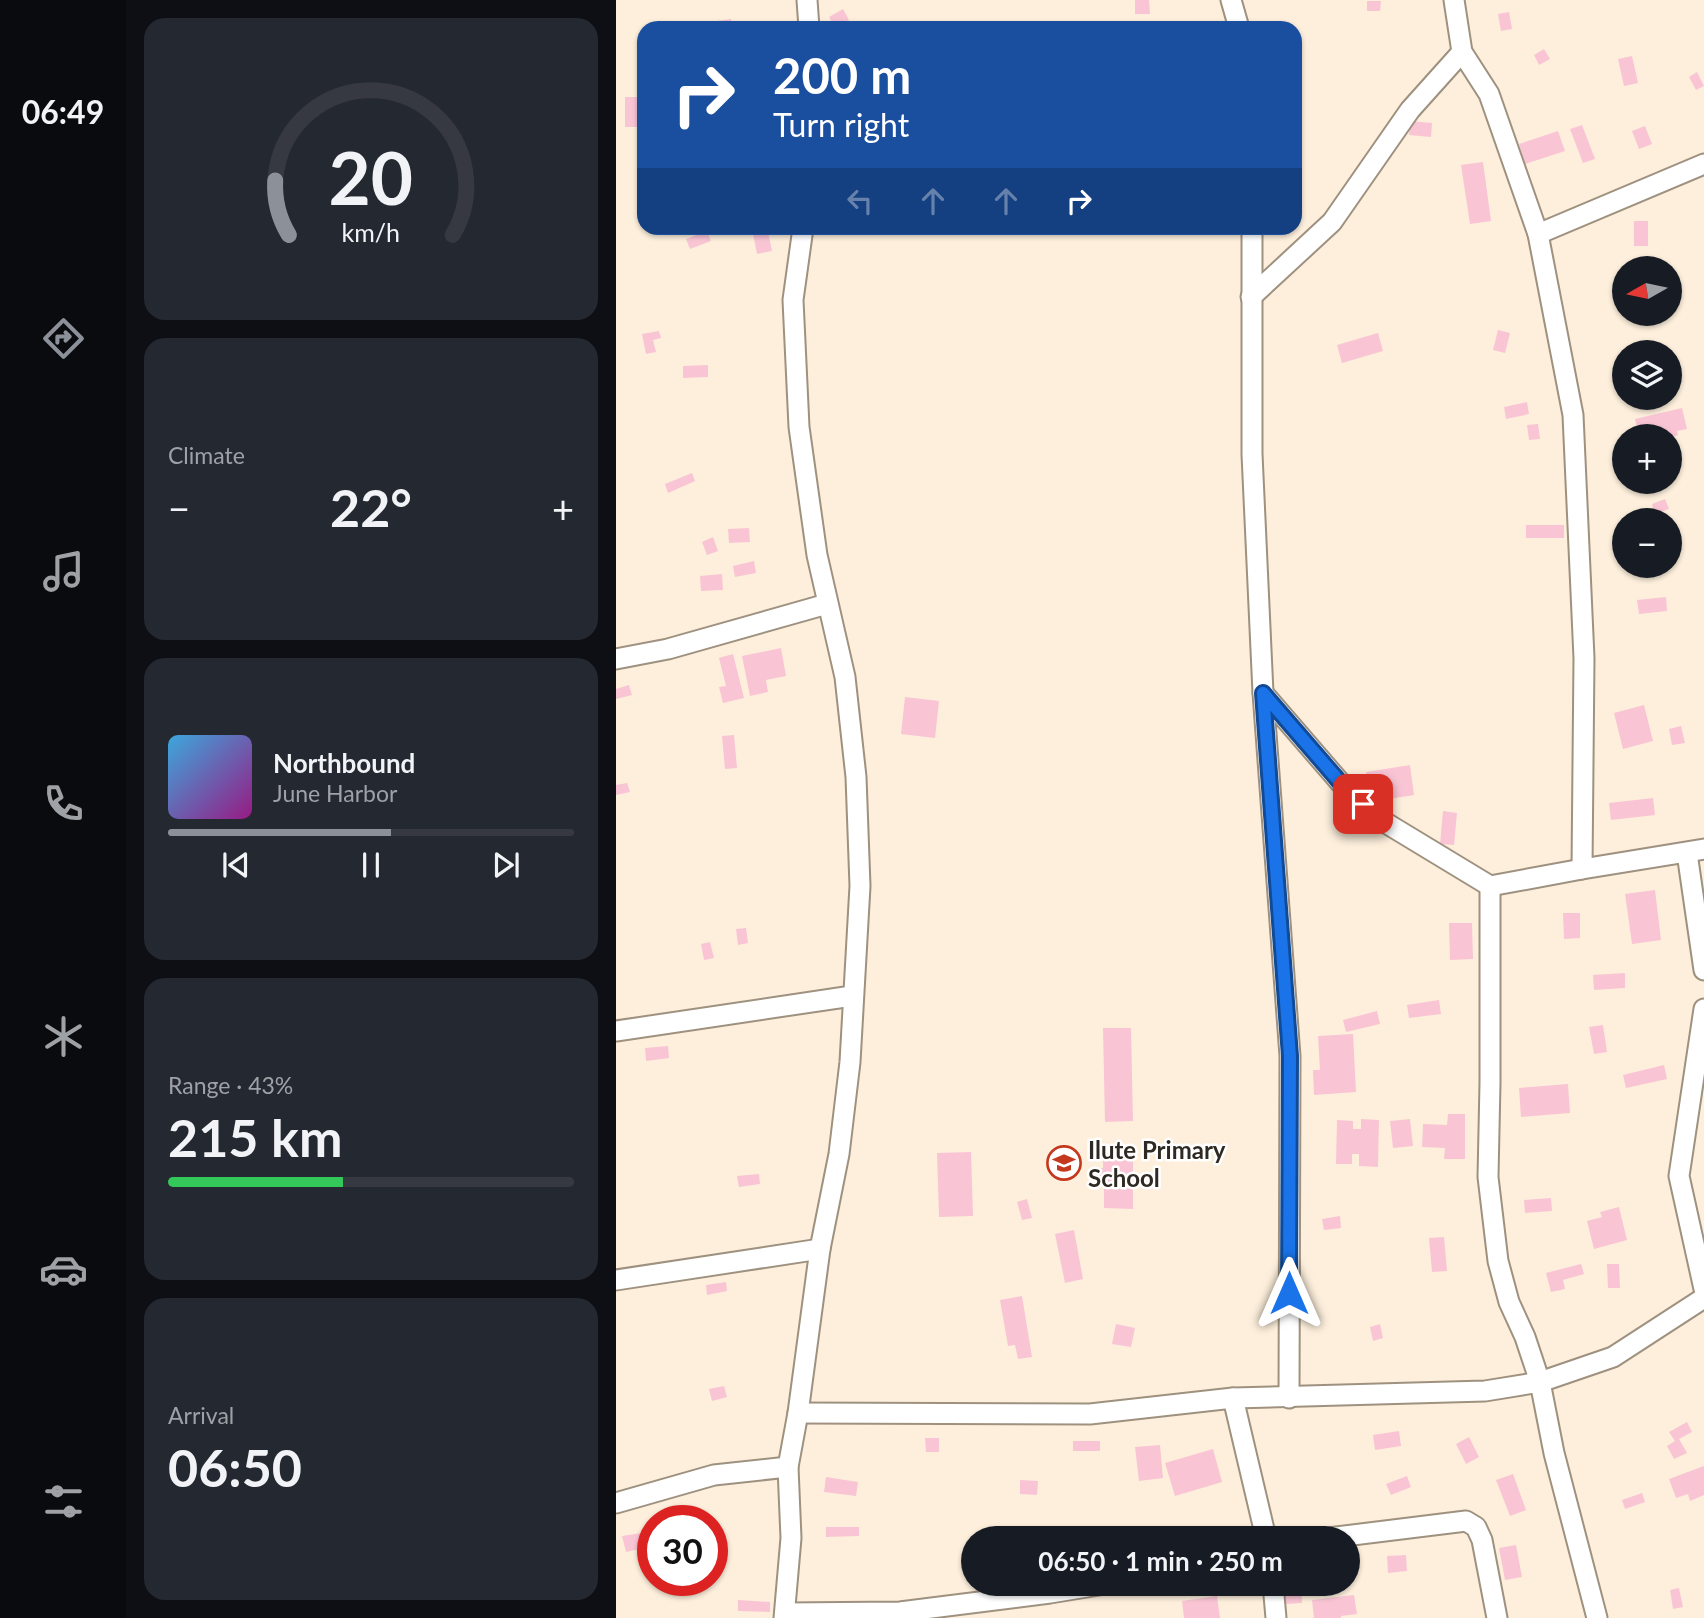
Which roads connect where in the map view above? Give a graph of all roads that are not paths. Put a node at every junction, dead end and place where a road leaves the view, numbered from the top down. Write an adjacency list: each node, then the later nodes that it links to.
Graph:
1 (807, 0): 4 (street)
2 (1231, 0): 5 (street)
3 (1454, 0): 6 (street)
4 (808, 21)
5 (1237, 21)
6 (1462, 52): 8 (street); 11 (street)
7 (1704, 164): 8 (street)
8 (1538, 233): 16 (street)
9 (802, 235): 12 (street)
10 (1252, 235): 11 (street)
11 (1251, 297): 14 (street)
12 (827, 604): 13 (street); 19 (street)
13 (616, 659)
14 (1263, 693): 17 (street); 28 (street)
15 (1695, 851): 16 (street); 18 (street)
16 (1582, 869): 17 (street)
17 (1490, 886): 26 (street)
18 (1704, 970)
19 (852, 996): 21 (street); 22 (street)
20 (1704, 1009): 24 (street)
21 (616, 1031)
22 (820, 1249): 23 (street); 29 (street)
23 (616, 1280)
24 (1704, 1289)
25 (1704, 1298): 26 (street)
26 (1540, 1382): 28 (street); 39 (street)
27 (1233, 1398): 28 (street); 29 (street); 32 (street)
28 (1289, 1398)
29 (798, 1413): 30 (street)
30 (788, 1467): 31 (street); 36 (street)
31 (616, 1503)
32 (1263, 1526)
33 (1360, 1534): 38 (street)
34 (1026, 1596): 36 (street)
35 (1274, 1596): 37 (street)
36 (784, 1616)
37 (1276, 1618)
38 (1497, 1618)
39 (1597, 1618)

